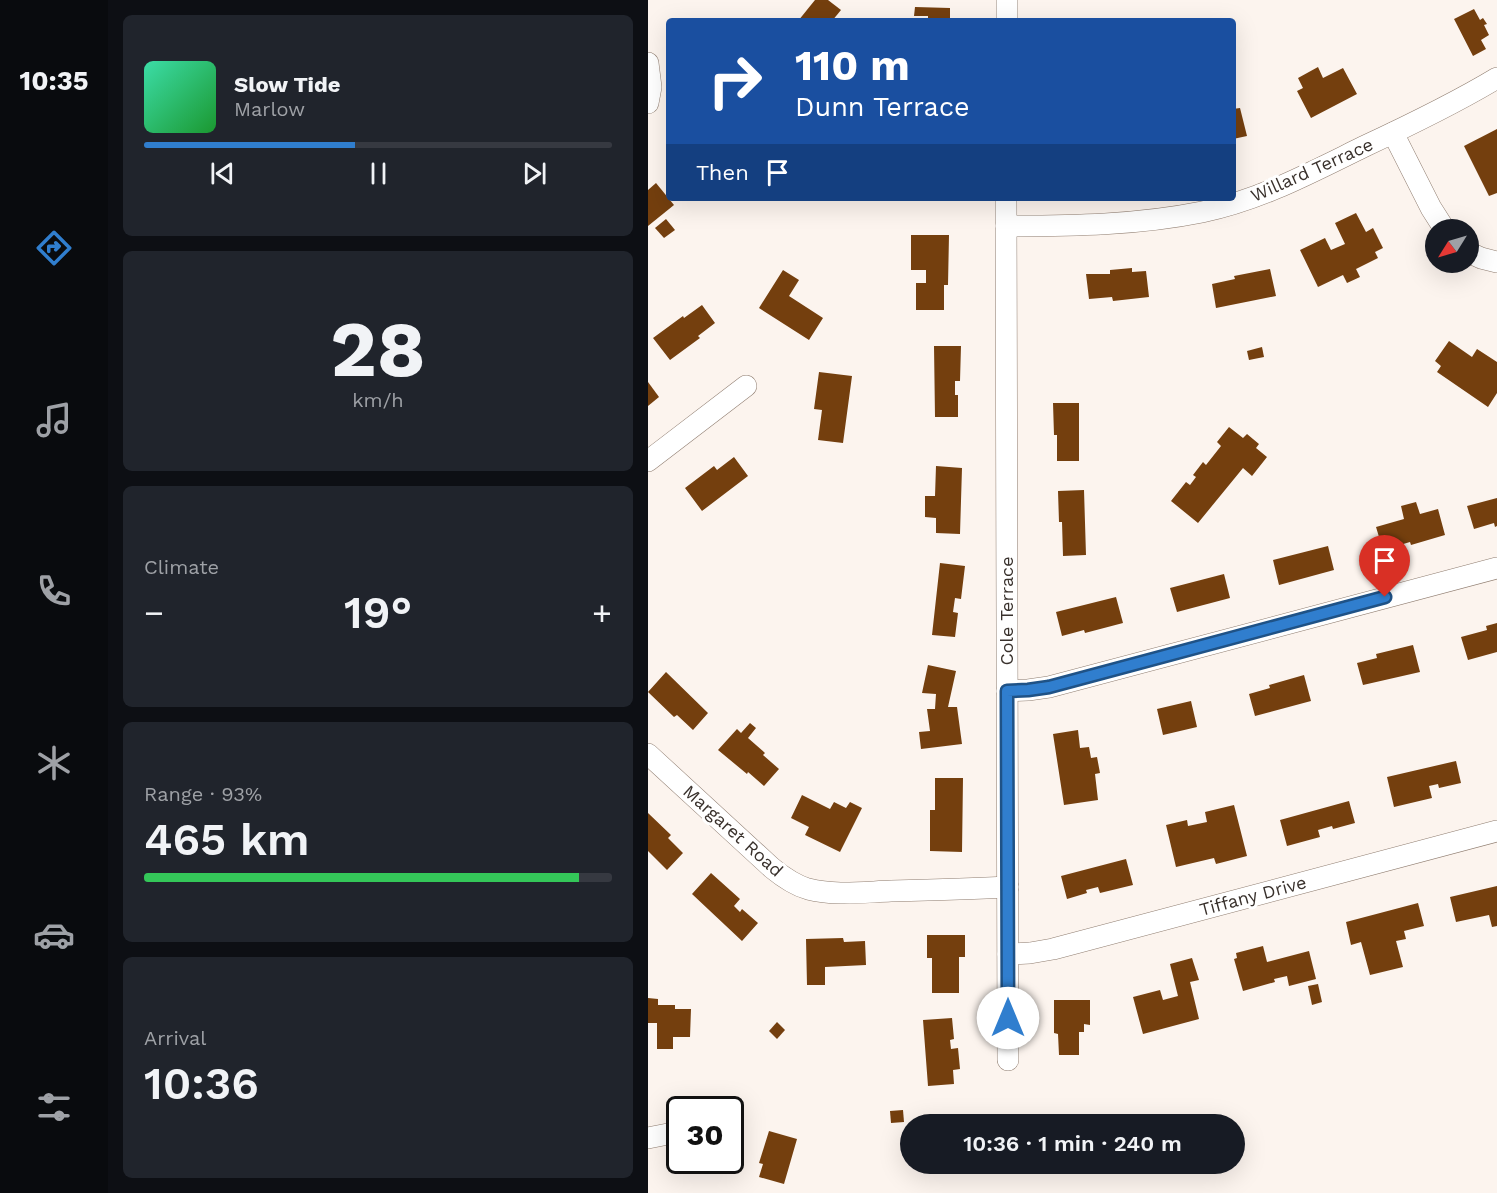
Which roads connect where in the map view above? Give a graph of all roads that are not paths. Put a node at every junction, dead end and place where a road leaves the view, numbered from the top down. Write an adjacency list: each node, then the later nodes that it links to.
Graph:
1 (1007, 0): 2 (street)
2 (1007, 18)
3 (648, 63): 5 (street)
4 (1497, 78): 6 (street, Willard Terrace)
5 (648, 103)
6 (1393, 133): 8 (street); 9 (street, Willard Terrace)
7 (1006, 201): 9 (street, Cole Terrace)
8 (1438, 219)
9 (1006, 226): 15 (street, Cole Terrace)
10 (1479, 257): 11 (street)
11 (1497, 262)
12 (746, 386): 13 (street)
13 (648, 461)
14 (1497, 568): 15 (street)
15 (1007, 691): 18 (street, Cole Terrace)
16 (648, 754): 18 (street, Margaret Road)
17 (1497, 831): 19 (street, Tiffany Drive)
18 (1008, 888): 19 (street, Cole Terrace)
19 (1008, 954): 20 (street, Cole Terrace)
20 (1008, 1060)
21 (666, 1134): 22 (street)
22 (648, 1138)

